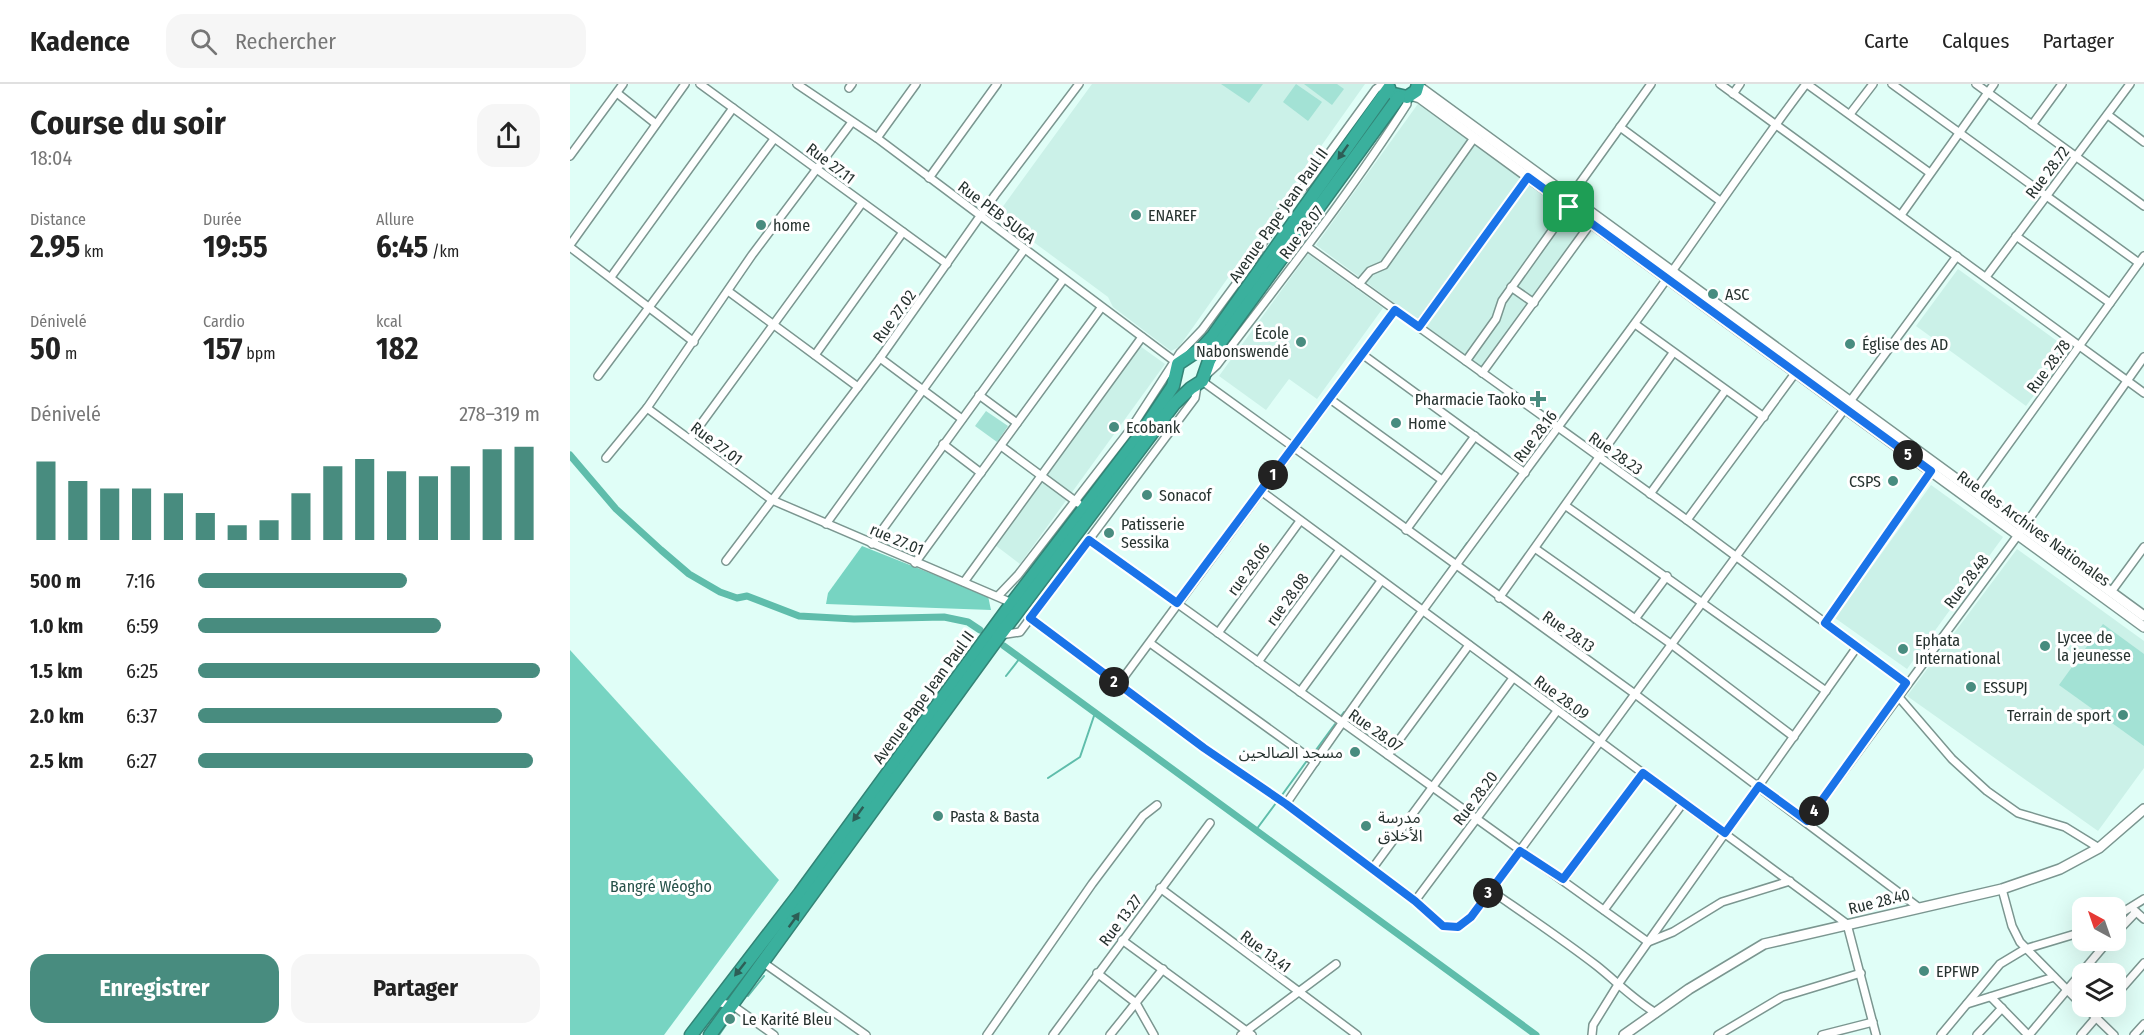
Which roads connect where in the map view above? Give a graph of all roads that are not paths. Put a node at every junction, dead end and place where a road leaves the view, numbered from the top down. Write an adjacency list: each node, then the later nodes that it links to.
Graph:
1 (623, 84): 20 (street)
2 (685, 84): 27 (street)
3 (700, 84): 23 (street, Rue 27.11)
4 (798, 84): 26 (street, Rue PEB SUGA)
5 (916, 84): 32 (street)
6 (997, 84): 41 (street)
7 (1079, 84): 48 (street, Rue 27.02)
8 (1651, 84): 30 (street)
9 (1720, 84): 22 (street)
10 (1740, 84): 22 (street)
11 (1807, 84): 24 (street); 28 (street, Rue 28.16)
12 (1873, 84): 24 (street)
13 (1892, 84): 31 (street)
14 (1976, 84): 21 (street)
15 (1994, 84): 21 (street)
16 (2062, 84): 29 (street)
17 (2130, 84): 25 (street, Rue 28.72)
18 (1387, 85): 19 (highway); 80 (highway, Avenue Pape Jean Paul II, one-way to 80); 84 (street)
19 (1411, 92): 33 (street, Rue des Archives Nationales); 45 (street, Rue des Archives Nationales); 53 (street, Rue 28.07); 89 (highway, Avenue Pape Jean Paul II)
20 (617, 93): 27 (street); 36 (street)
21 (1988, 93): 29 (street); 31 (street)
22 (1733, 94): 28 (street)
23 (733, 108): 34 (street, Rue 27.11); 60 (street)
24 (1850, 114): 39 (street)
25 (2108, 115): 35 (street); 37 (street, Rue 28.72)
26 (852, 122): 32 (street, Rue PEB SUGA); 38 (street)
27 (656, 124): 52 (street)
28 (1775, 124): 43 (street, Rue 28.16); 47 (street)
29 (2032, 125): 37 (street)
30 (1620, 127): 43 (street); 45 (street)
31 (1959, 133): 39 (street); 42 (street)
32 (877, 138): 41 (street, Rue PEB SUGA)
33 (1474, 138): 40 (street, Rue des Archives Nationales); 63 (street)
34 (774, 139): 38 (street, Rue 27.11); 68 (street)
35 (2144, 142)
36 (570, 156)
37 (2075, 156): 42 (street, Rue 28.72); 46 (street)
38 (817, 169): 44 (street, Rue 27.11); 65 (street)
39 (1930, 173): 47 (street)
40 (1528, 177): 45 (street, Rue des Archives Nationales); 73 (street)
41 (929, 178): 48 (street, Rue PEB SUGA)
42 (2045, 196): 51 (street, Rue 28.72); 57 (street)
43 (1720, 201): 59 (street, Rue 28.16)
44 (862, 202): 50 (street, Rue 27.11); 72 (street)
45 (1569, 202): 49 (street, Rue des Archives Nationales); 59 (street, Rue des Archives Nationales); 64 (street)
46 (2144, 206)
47 (1901, 215): 55 (street)
48 (981, 216): 54 (street, Rue PEB SUGA); 58 (street, Rue 27.02)
49 (1591, 223): 59 (street, Rue des Archives Nationales); 66 (street)
50 (903, 232): 58 (street, Rue 27.11); 79 (street)
51 (2016, 236): 61 (street, Rue 28.72); 67 (street)
52 (570, 246): 60 (street)
53 (1309, 248): 63 (street, Rue 28.23); 89 (street, Rue 28.07)
54 (1024, 250): 62 (street, Rue PEB SUGA); 92 (street)
55 (1957, 256): 61 (street); 97 (street)
56 (2144, 256): 57 (street, Rue 28.78)
57 (2139, 263): 67 (street, Rue 28.78)
58 (947, 264): 82 (street, Rue 27.02)
59 (1670, 275): 71 (street, Rue 28.16); 85 (street, Rue des Archives Nationales); 97 (street, Rue des Archives Nationales)
60 (611, 277): 68 (street)
61 (1986, 277): 76 (street)
62 (1063, 279): 69 (street, Rue PEB SUGA); 95 (street)
63 (1359, 284): 70 (street, Rue 28.23)
64 (1511, 287): 66 (street); 83 (street)
65 (728, 291): 72 (street); 75 (street)
66 (1534, 303): 86 (street)
67 (2110, 303): 76 (street, Rue 28.78)
68 (651, 308): 75 (street); 87 (street)
69 (1101, 308): 74 (street, Rue PEB SUGA); 101 (street)
70 (1395, 310): 73 (street, Rue 28.23); 78 (street)
71 (1635, 324): 77 (street); 102 (street, Rue 28.16)
72 (774, 325): 79 (street); 104 (street)
73 (1419, 327): 83 (street, Rue 28.23)
74 (1142, 338): 84 (street, Rue PEB SUGA); 113 (street)
75 (694, 342): 98 (street)
76 (2079, 345): 90 (street); 116 (street, Rue 28.78)
77 (1673, 352): 93 (street); 109 (street)
78 (1362, 354): 96 (street); 103 (street)
79 (815, 355): 91 (street)
80 (1190, 357): 84 (highway, Avenue Pape Jean Paul II); 89 (highway)
81 (2144, 357): 90 (street, Rue 28.48)
82 (880, 358): 91 (street, Rue 27.02); 92 (street)
83 (1466, 361): 86 (street, Rue 28.23)
84 (1176, 362): 88 (highway, Avenue Pape Jean Paul II); 119 (street)
85 (1796, 372): 97 (street, Rue des Archives Nationales); 99 (street)
86 (1482, 373): 102 (street, Rue 28.23)
87 (598, 376)
88 (1176, 376): 89 (highway); 119 (highway, Avenue Pape Jean Paul II)
89 (1200, 380): 107 (street, Rue 28.13); 126 (street, Rue 28.07); 151 (highway, Avenue Pape Jean Paul II)
90 (2127, 382): 94 (street); 125 (street, Rue 28.48)
91 (858, 387): 118 (street, Rue 27.02)
92 (922, 390): 100 (street); 123 (street)
93 (1725, 391): 99 (street); 117 (street)
94 (2144, 393)
95 (979, 395): 100 (street); 101 (street)
96 (1330, 399): 107 (street); 114 (street)
97 (1848, 405): 110 (street, Rue des Archives Nationales); 116 (street, Rue des Archives Nationales); 131 (street)
98 (646, 408): 104 (street, Rue 27.01); 108 (street)
99 (1764, 417): 121 (street)
100 (962, 418): 105 (street)
101 (1017, 423): 106 (street)
102 (1558, 429): 109 (street, Rue 28.23); 112 (street, Rue 28.16)
103 (1475, 436): 112 (street); 114 (street)
104 (690, 439): 118 (street, Rue 27.01)
105 (943, 444): 111 (street); 127 (street)
106 (1000, 446): 111 (street); 113 (street)
107 (1293, 448): 115 (street); 124 (street, Rue 28.13)
108 (606, 458)
109 (1598, 458): 117 (street, Rue 28.23); 120 (street)
110 (1931, 471): 125 (street, Rue des Archives Nationales); 148 (street)
111 (981, 473): 133 (street)
112 (1525, 473): 134 (street, Rue 28.16)
113 (1040, 476): 119 (street); 137 (street)
114 (1442, 480): 124 (street)
115 (1261, 491): 122 (street, Rue 28.09); 143 (street)
116 (1974, 492): 125 (street, Rue des Archives Nationales)
117 (1650, 494): 121 (street, Rue 28.23)
118 (772, 500): 123 (street, rue 27.01); 132 (street, Rue 27.02)
119 (1080, 505): 139 (street); 142 (highway, Avenue Pape Jean Paul II)
120 (1566, 506): 129 (street); 135 (street)
121 (1687, 520): 131 (street, Rue 28.23)
122 (1299, 521): 130 (street, Rue 28.09); 150 (street, rue 28.06)
123 (826, 524): 127 (street, rue 27.01)
124 (1406, 530): 134 (street, Rue 28.13)
125 (2021, 532): 138 (street, Rue des Archives Nationales); 149 (street, Rue des Archives Nationales); 158 (street, Rue 28.48)
126 (1089, 540): 143 (street, Rue 28.07); 146 (street, Rue 28.07)
127 (872, 544): 133 (street, rue 27.01)
128 (2144, 547): 138 (street)
129 (1536, 549): 140 (street); 147 (street)
130 (1339, 551): 136 (street, Rue 28.09); 156 (street, rue 28.08)
131 (1734, 556): 141 (street); 148 (street, Rue 28.23)
132 (726, 561)
133 (915, 563): 137 (street, rue 27.01)
134 (1456, 565): 140 (street, Rue 28.13); 144 (street, Rue 28.16)
135 (1667, 576): 141 (street); 147 (street)
136 (1381, 581): 144 (street, Rue 28.09); 161 (street)
137 (964, 582): 139 (street, rue 27.01)
138 (2111, 592): 145 (street, Rue des Archives Nationales)
139 (998, 596): 142 (street, rue 27.01)
140 (1499, 598): 162 (street, Rue 28.13)
141 (1702, 600): 153 (street); 160 (street)
142 (1012, 603): 216 (highway, Avenue Pape Jean Paul II, one-way to 216)
143 (1177, 603): 150 (street, Rue 28.07); 152 (street)
144 (1422, 610): 154 (street, Rue 28.09); 165 (street, Rue 28.16)
145 (2144, 616)
146 (1030, 618): 151 (street, Rue 28.07); 159 (street)
147 (1635, 619): 153 (street)
148 (1825, 623): 155 (street, Rue 28.23)
149 (2144, 627)
150 (1218, 633): 156 (street, Rue 28.07)
151 (1000, 635): 203 (highway, Avenue Pape Jean Paul II, one-way to 151)
152 (1150, 643): 159 (street); 169 (street)
153 (1671, 644): 162 (street); 166 (street)
154 (1468, 645): 157 (street, Rue 28.09); 168 (street)
155 (1857, 647): 158 (street, Rue 28.23); 160 (street)
156 (1258, 662): 161 (street, Rue 28.07)
157 (1513, 678): 164 (street, Rue 28.09); 172 (street)
158 (1906, 683): 163 (street, Rue 28.48)
159 (1118, 685): 174 (street)
160 (1826, 691): 166 (street)
161 (1300, 692): 165 (street, Rue 28.07)
162 (1635, 694): 167 (street); 171 (street, Rue 28.13)
163 (1898, 695): 178 (street, Rue 28.48); 181 (street)
164 (1557, 711): 167 (street, Rue 28.09); 177 (street, Rue 28.20)
165 (1341, 722): 168 (street, Rue 28.07); 169 (street, Rue 28.16)
166 (1794, 736): 171 (street)
167 (1601, 742): 170 (street, Rue 28.09); 182 (street)
168 (1388, 755): 172 (street, Rue 28.07)
169 (1315, 762): 174 (street, Rue 28.16)
170 (1643, 773): 173 (street, Rue 28.09); 184 (street)
171 (1759, 786): 178 (street, Rue 28.13); 180 (street)
172 (1432, 787): 177 (street, Rue 28.07); 183 (street)
173 (1683, 803): 180 (street, Rue 28.09); 192 (street)
174 (1286, 804): 183 (street)
175 (1157, 805): 230 (street)
176 (2144, 809): 181 (street, Rue 28.40)
177 (1475, 818): 182 (street, Rue 28.07); 190 (street, Rue 28.20)
178 (1807, 821): 191 (street, Rue 28.13)
179 (1210, 823): 186 (street, Rue 13.27)
180 (1725, 833): 185 (street, Rue 28.09); 200 (street)
181 (2099, 848): 187 (street, Rue 28.40)
182 (1520, 851): 184 (street, Rue 28.07); 188 (street)
183 (1372, 869): 190 (street)
184 (1563, 879): 192 (street, Rue 28.07)
185 (1790, 881): 197 (street, Rue 28.09); 200 (street)
186 (1160, 888): 199 (street, Rue 13.27); 213 (street, Rue 13.41)
187 (2002, 889): 191 (street, Rue 28.40); 201 (street)
188 (1490, 890): 190 (street); 210 (street)
189 (2144, 899): 193 (street)
190 (1415, 901)
191 (1918, 907): 197 (street, Rue 28.40)
192 (1605, 910): 200 (street, Rue 28.07)
193 (2134, 910): 194 (street); 195 (street); 196 (street)
194 (2126, 913)
195 (2144, 919)
196 (2126, 920)
197 (1847, 924): 208 (street); 221 (street, Rue 28.40)
198 (2072, 935): 201 (street)
199 (1122, 940): 206 (street); 207 (street, Rue 13.27)
200 (1648, 942): 210 (street)
201 (2025, 949): 209 (street); 218 (street)
202 (2100, 951): 212 (street)
203 (764, 963): 219 (highway, Avenue Pape Jean Paul II); 229 (street)
204 (2144, 963): 211 (street)
205 (1336, 964): 213 (street)
206 (1163, 969): 217 (street); 225 (street)
207 (1097, 973): 217 (street); 231 (street, Rue 13.27)
208 (1861, 973): 223 (street); 237 (street)
209 (2054, 977): 212 (street); 215 (street)
210 (1619, 983): 221 (street); 235 (street)
211 (2126, 983)
212 (2067, 990): 214 (street); 242 (street)
213 (1298, 992): 225 (street); 234 (street, Rue 13.41)
214 (2072, 995)
215 (1991, 997): 218 (street); 220 (street)
216 (714, 1002): 219 (street); 226 (highway, Avenue Pape Jean Paul II)
217 (1136, 1003): 232 (street); 233 (street)
218 (1967, 1004): 240 (street)
219 (732, 1005): 227 (highway, Avenue Pape Jean Paul II); 228 (street)
220 (2002, 1008): 241 (street); 242 (street)
221 (1656, 1013): 236 (street, Rue 28.40)
222 (2096, 1018): 243 (street); 244 (street)
223 (1873, 1022): 238 (street); 239 (street)
224 (2144, 1024): 245 (street)
225 (1246, 1034)
226 (692, 1035)
227 (710, 1035)
228 (774, 1035)
229 (866, 1035)
230 (987, 1035)
231 (1053, 1035)
232 (1110, 1035)
233 (1154, 1035)
234 (1357, 1035)
235 (1593, 1035)
236 (1624, 1035)
237 (1718, 1035)
238 (1822, 1035)
239 (1876, 1035)
240 (1941, 1035)
241 (1977, 1035)
242 (2028, 1035)
243 (2080, 1035)
244 (2114, 1035)
245 (2134, 1035)

